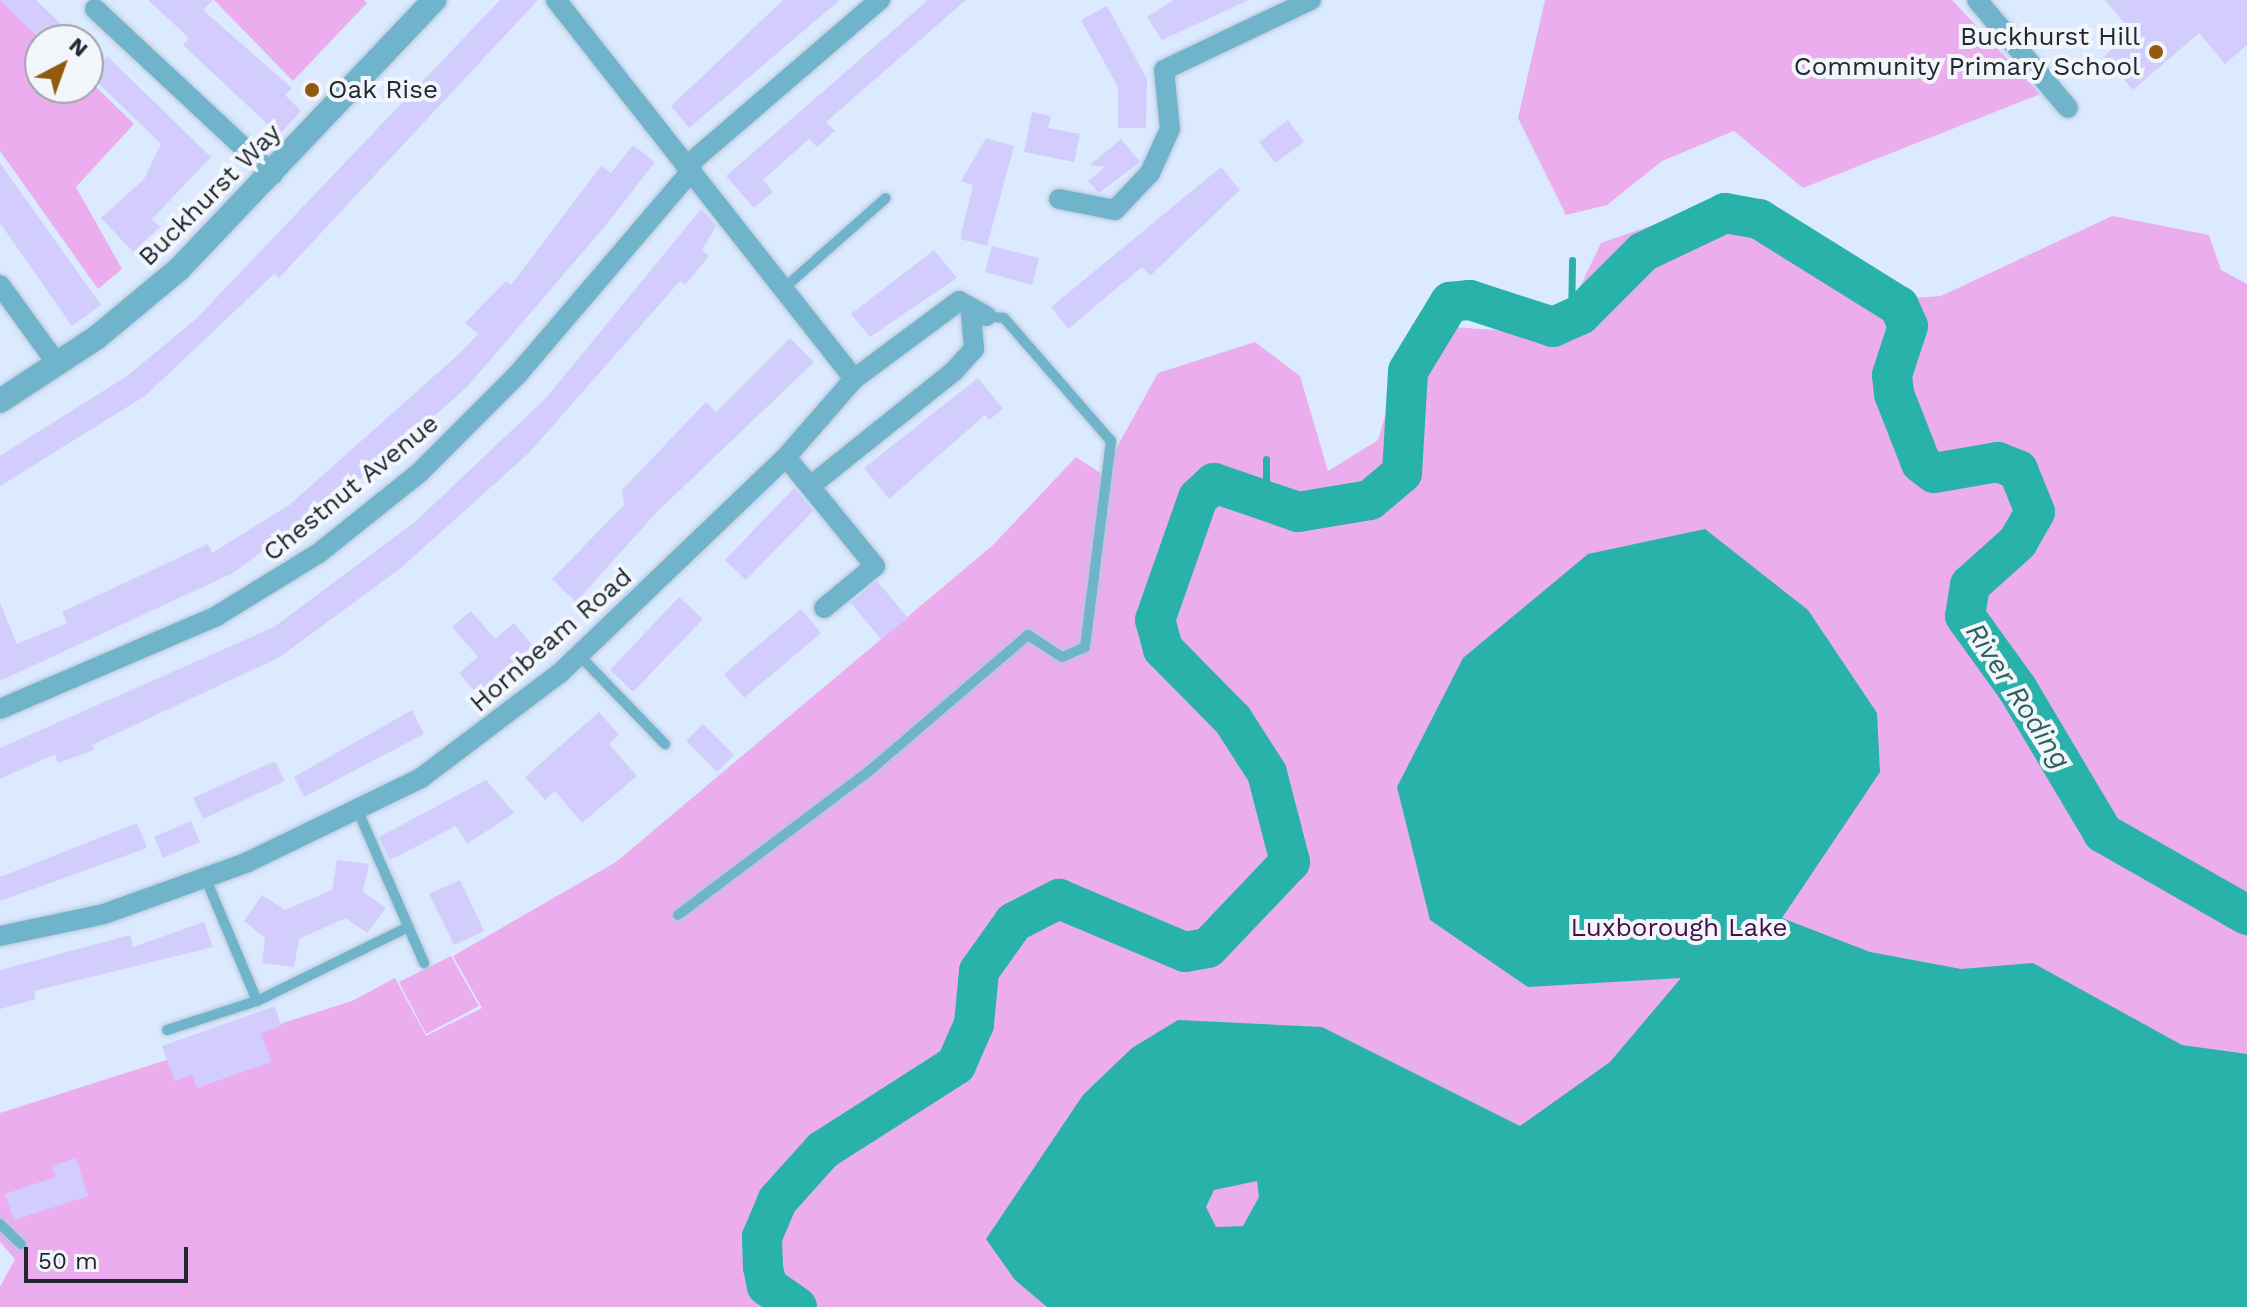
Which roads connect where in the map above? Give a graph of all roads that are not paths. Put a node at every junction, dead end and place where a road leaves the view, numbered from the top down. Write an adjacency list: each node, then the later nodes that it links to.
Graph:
1 (434, 0): 9 (street, Buckhurst Way)
2 (556, 0): 8 (street)
3 (880, 0): 8 (street, Chestnut Avenue)
4 (1311, 0): 11 (street)
5 (1977, 0): 7 (street)
6 (95, 9): 9 (street)
7 (2068, 108)
8 (691, 167): 13 (street); 22 (street, Chestnut Avenue)
9 (273, 175): 15 (street, Buckhurst Way)
10 (886, 198): 13 (lane)
11 (1059, 199)
12 (0, 285): 15 (street)
13 (783, 289): 16 (street)
14 (978, 314): 16 (street, Hornbeam Road); 19 (street); 26 (lane)
15 (58, 365): 17 (street, Buckhurst Way)
16 (854, 379): 18 (street, Hornbeam Road)
17 (0, 401)
18 (786, 457): 19 (street); 21 (street, Hornbeam Road)
19 (813, 484): 20 (street)
20 (824, 608)
21 (579, 655): 23 (lane); 24 (street, Hornbeam Road)
22 (0, 709)
23 (665, 744)
24 (358, 811): 25 (street, Hornbeam Road); 27 (lane)
25 (205, 877): 28 (street, Hornbeam Road); 30 (lane)
26 (678, 915)
27 (408, 927): 29 (lane); 30 (lane)
28 (0, 936)
29 (424, 963)
30 (257, 1001): 31 (lane)
31 (167, 1030)
32 (0, 1224): 33 (lane)
33 (21, 1244)

